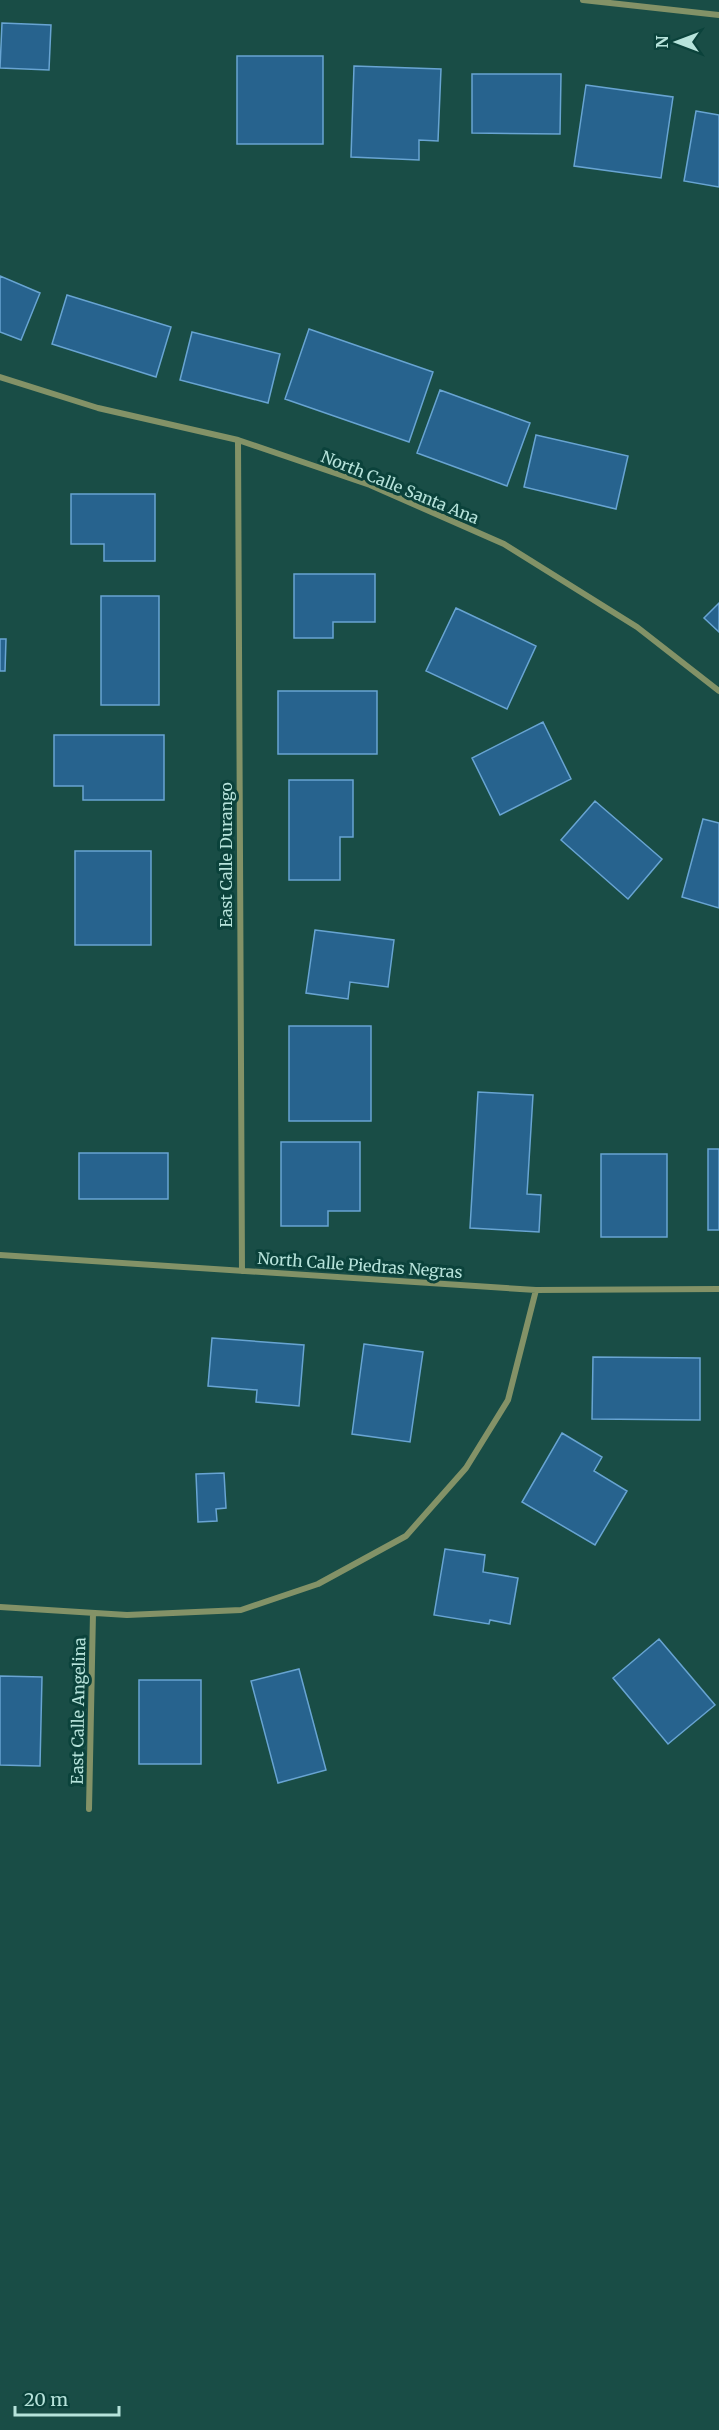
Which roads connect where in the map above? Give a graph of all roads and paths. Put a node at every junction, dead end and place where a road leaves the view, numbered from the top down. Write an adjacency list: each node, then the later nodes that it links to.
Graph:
1 (583, 0): 2 (street)
2 (719, 15)
3 (0, 377): 4 (street, North Calle Santa Ana)
4 (238, 440): 5 (street, North Calle Santa Ana); 7 (street, East Calle Durango)
5 (719, 691)
6 (0, 1255): 7 (street, North Calle Piedras Negras)
7 (242, 1271): 9 (street, North Calle Piedras Negras)
8 (719, 1289): 9 (street, North Calle Piedras Negras)
9 (536, 1290): 11 (street)
10 (0, 1608): 11 (street)
11 (93, 1614): 12 (street, East Calle Angelina)
12 (89, 1809)

